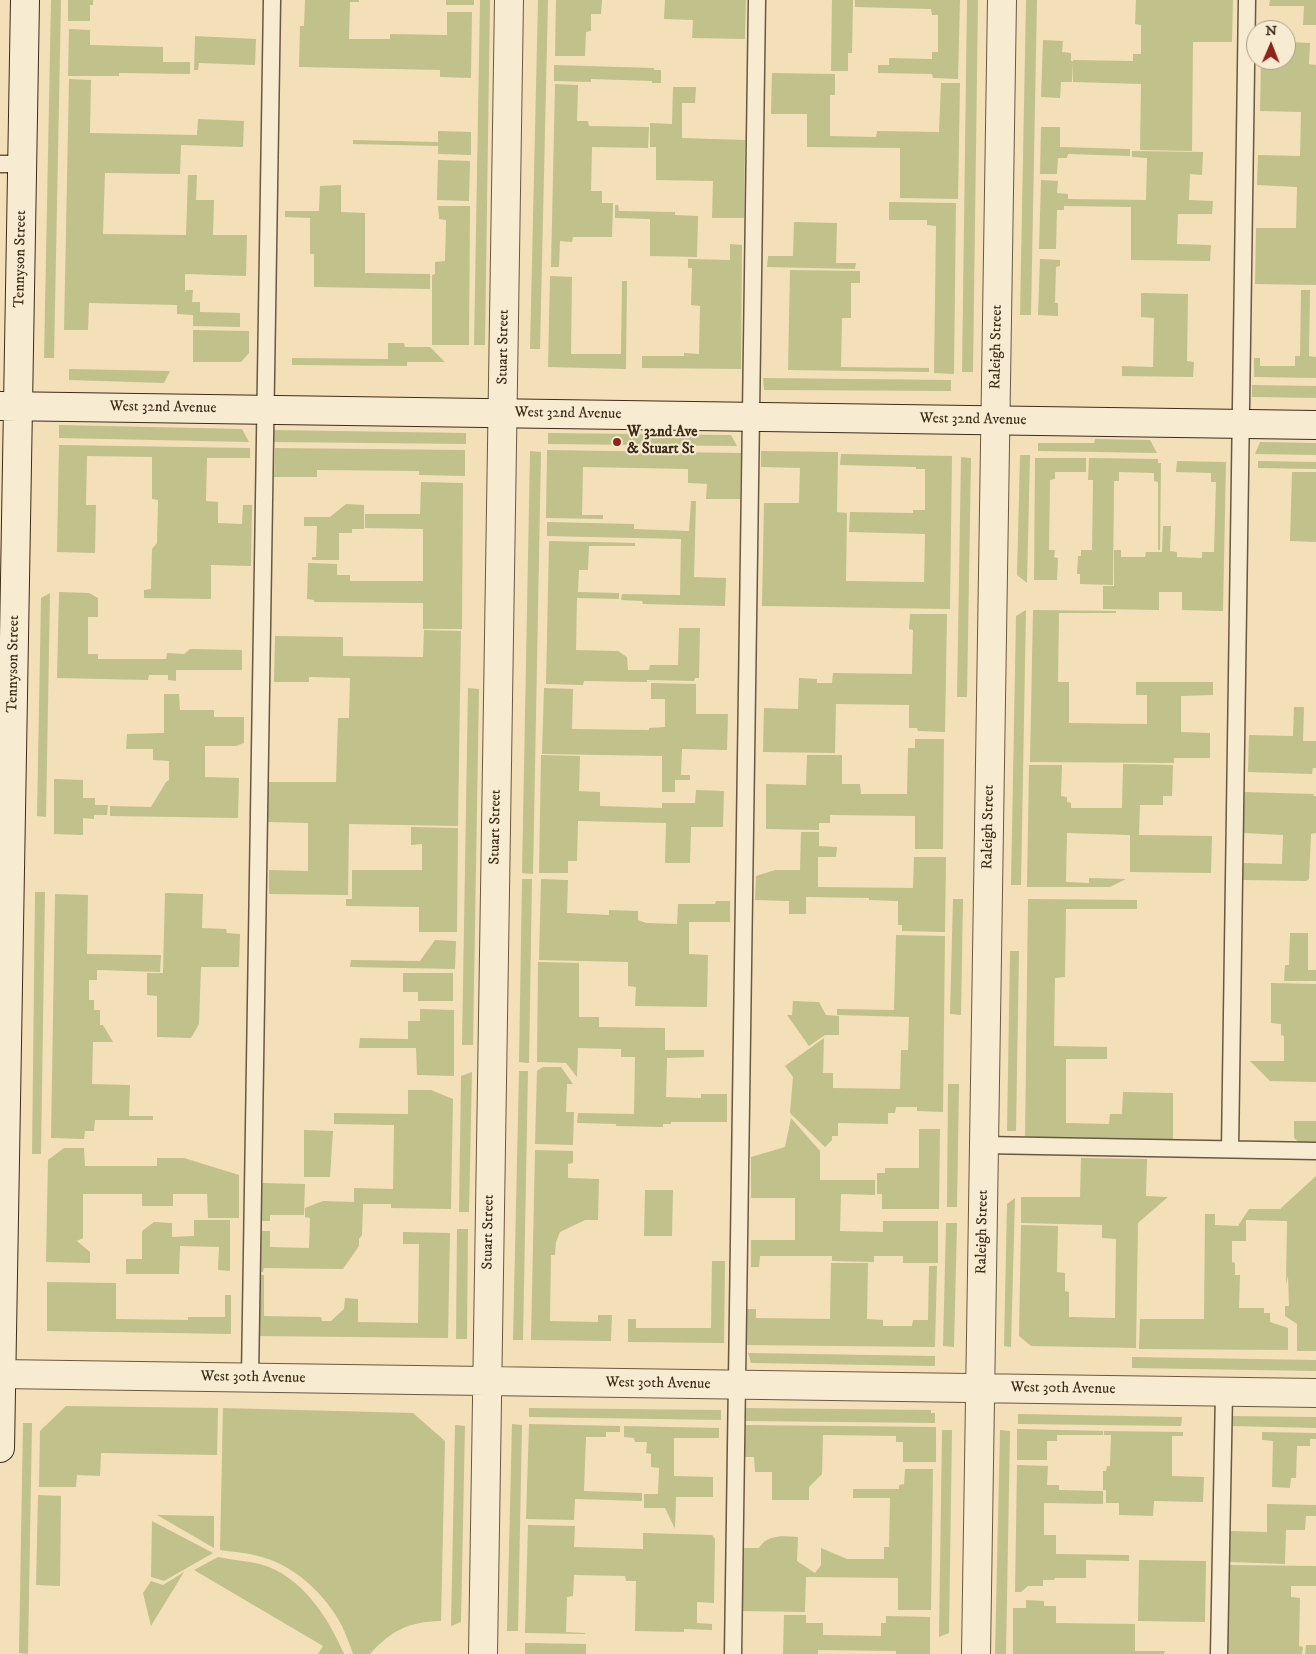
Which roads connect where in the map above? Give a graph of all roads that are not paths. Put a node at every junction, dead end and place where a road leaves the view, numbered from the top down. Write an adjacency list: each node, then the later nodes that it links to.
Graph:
1 (25, 0): 7 (street, Tennyson Street)
2 (272, 0): 9 (lane)
3 (509, 0): 10 (street, Stuart Street)
4 (757, 0): 11 (lane)
5 (1002, 0): 12 (street, Raleigh Street)
6 (1247, 0): 13 (lane)
7 (11, 164): 8 (street, Tennyson Street)
8 (10, 406): 9 (street, West 32nd Avenue); 15 (street, Tennyson Street)
9 (265, 409): 10 (street, West 32nd Avenue); 22 (lane)
10 (503, 413): 11 (street, West 32nd Avenue); 23 (street, Stuart Street)
11 (751, 416): 12 (street, West 32nd Avenue); 24 (lane)
12 (996, 420): 13 (street, West 32nd Avenue); 18 (street, Raleigh Street)
13 (1241, 424): 14 (street, West 32nd Avenue); 19 (lane)
14 (1316, 424)
15 (7, 650): 16 (street, Tennyson Street)
16 (5, 890): 17 (street, Tennyson Street)
17 (3, 1124): 21 (street, Tennyson Street)
18 (984, 1145): 19 (lane); 25 (street, Raleigh Street)
19 (1230, 1149): 20 (lane)
20 (1316, 1151)
21 (1, 1374): 22 (street, West 30th Avenue); 28 (street, Tennyson Street)
22 (250, 1378): 23 (street, West 30th Avenue)
23 (487, 1381): 24 (street, West 30th Avenue); 29 (street, Stuart Street)
24 (738, 1385): 25 (street, West 30th Avenue); 30 (lane)
25 (980, 1388): 26 (street, West 30th Avenue); 31 (street, Raleigh Street)
26 (1224, 1392): 27 (street, West 30th Avenue); 32 (lane)
27 (1316, 1393)
28 (0, 1448)
29 (483, 1654)
30 (733, 1654)
31 (976, 1654)
32 (1219, 1654)

